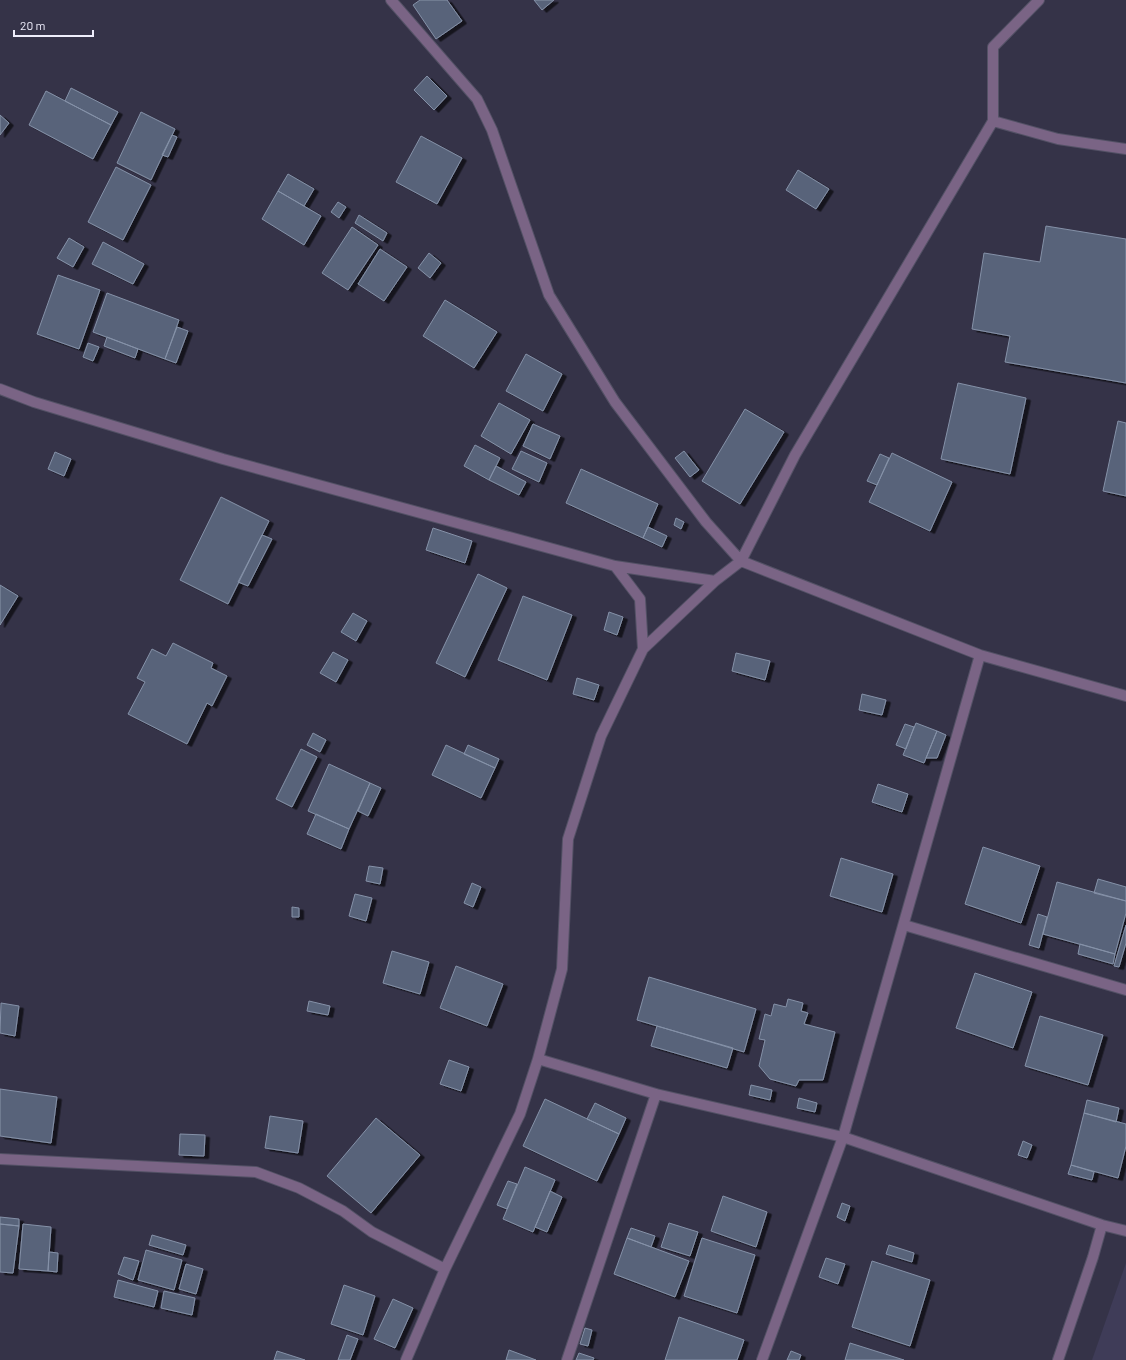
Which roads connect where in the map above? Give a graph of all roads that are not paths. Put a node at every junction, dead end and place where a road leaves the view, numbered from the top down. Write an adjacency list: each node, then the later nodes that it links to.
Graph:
1 (391, 0): 6 (street)
2 (1039, 0): 3 (street)
3 (993, 121): 4 (street); 6 (street)
4 (1126, 149)
5 (0, 389): 7 (street)
6 (740, 561): 8 (street); 10 (street)
7 (615, 566): 8 (street); 9 (street)
8 (715, 581): 9 (street)
9 (643, 649): 14 (street)
10 (980, 654): 11 (street); 12 (street)
11 (1126, 696)
12 (904, 925): 13 (street); 16 (street)
13 (1126, 990)
14 (538, 1058): 15 (street); 20 (street)
15 (656, 1094): 16 (street); 22 (street)
16 (843, 1137): 18 (street); 23 (street)
17 (0, 1158): 20 (street)
18 (1102, 1225): 19 (street); 24 (street)
19 (1126, 1231)
20 (444, 1269): 21 (street)
21 (406, 1360)
22 (567, 1360)
23 (762, 1360)
24 (1058, 1360)

